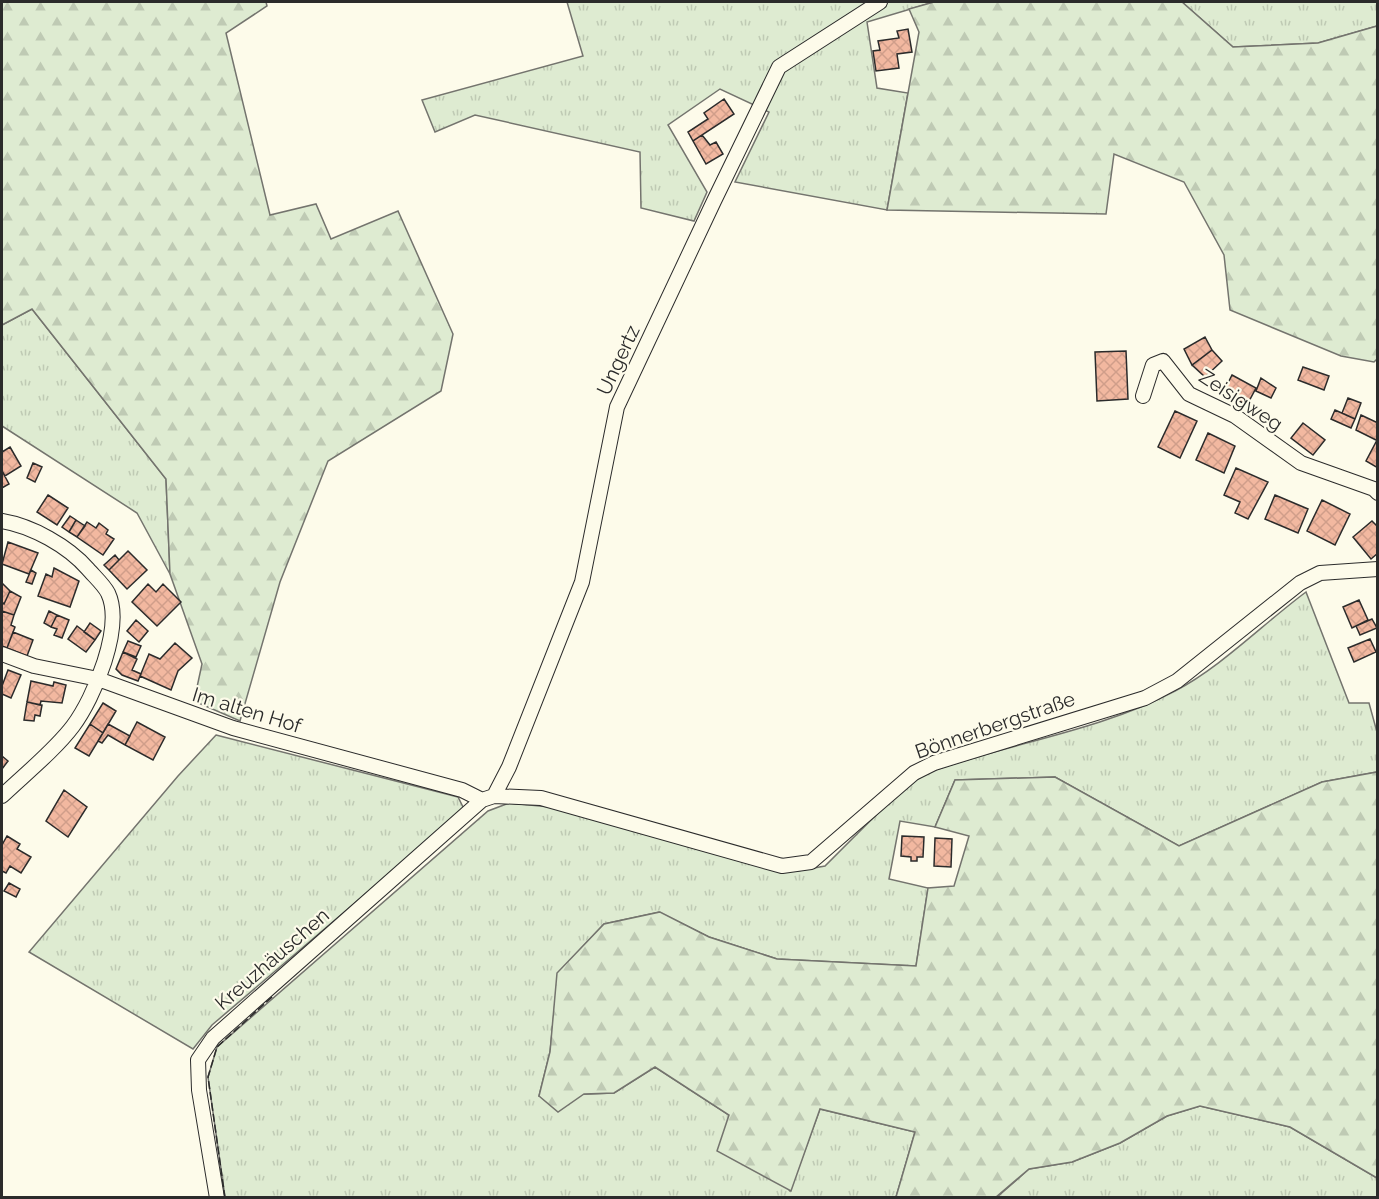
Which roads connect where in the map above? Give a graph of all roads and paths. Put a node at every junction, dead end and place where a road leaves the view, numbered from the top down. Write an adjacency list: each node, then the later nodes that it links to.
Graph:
1 (880, 2): 9 (street, Ungertz)
2 (1143, 396): 3 (street, Zeisigweg)
3 (1377, 493)
4 (2, 521): 7 (street)
5 (1377, 569): 9 (street, Bönnerbergstraße)
6 (2, 654): 7 (street, Im alten Hof)
7 (98, 679): 8 (street); 9 (street, Im alten Hof)
8 (2, 796)
9 (488, 798): 10 (street, Kreuzhäuschen)
10 (217, 1197)

